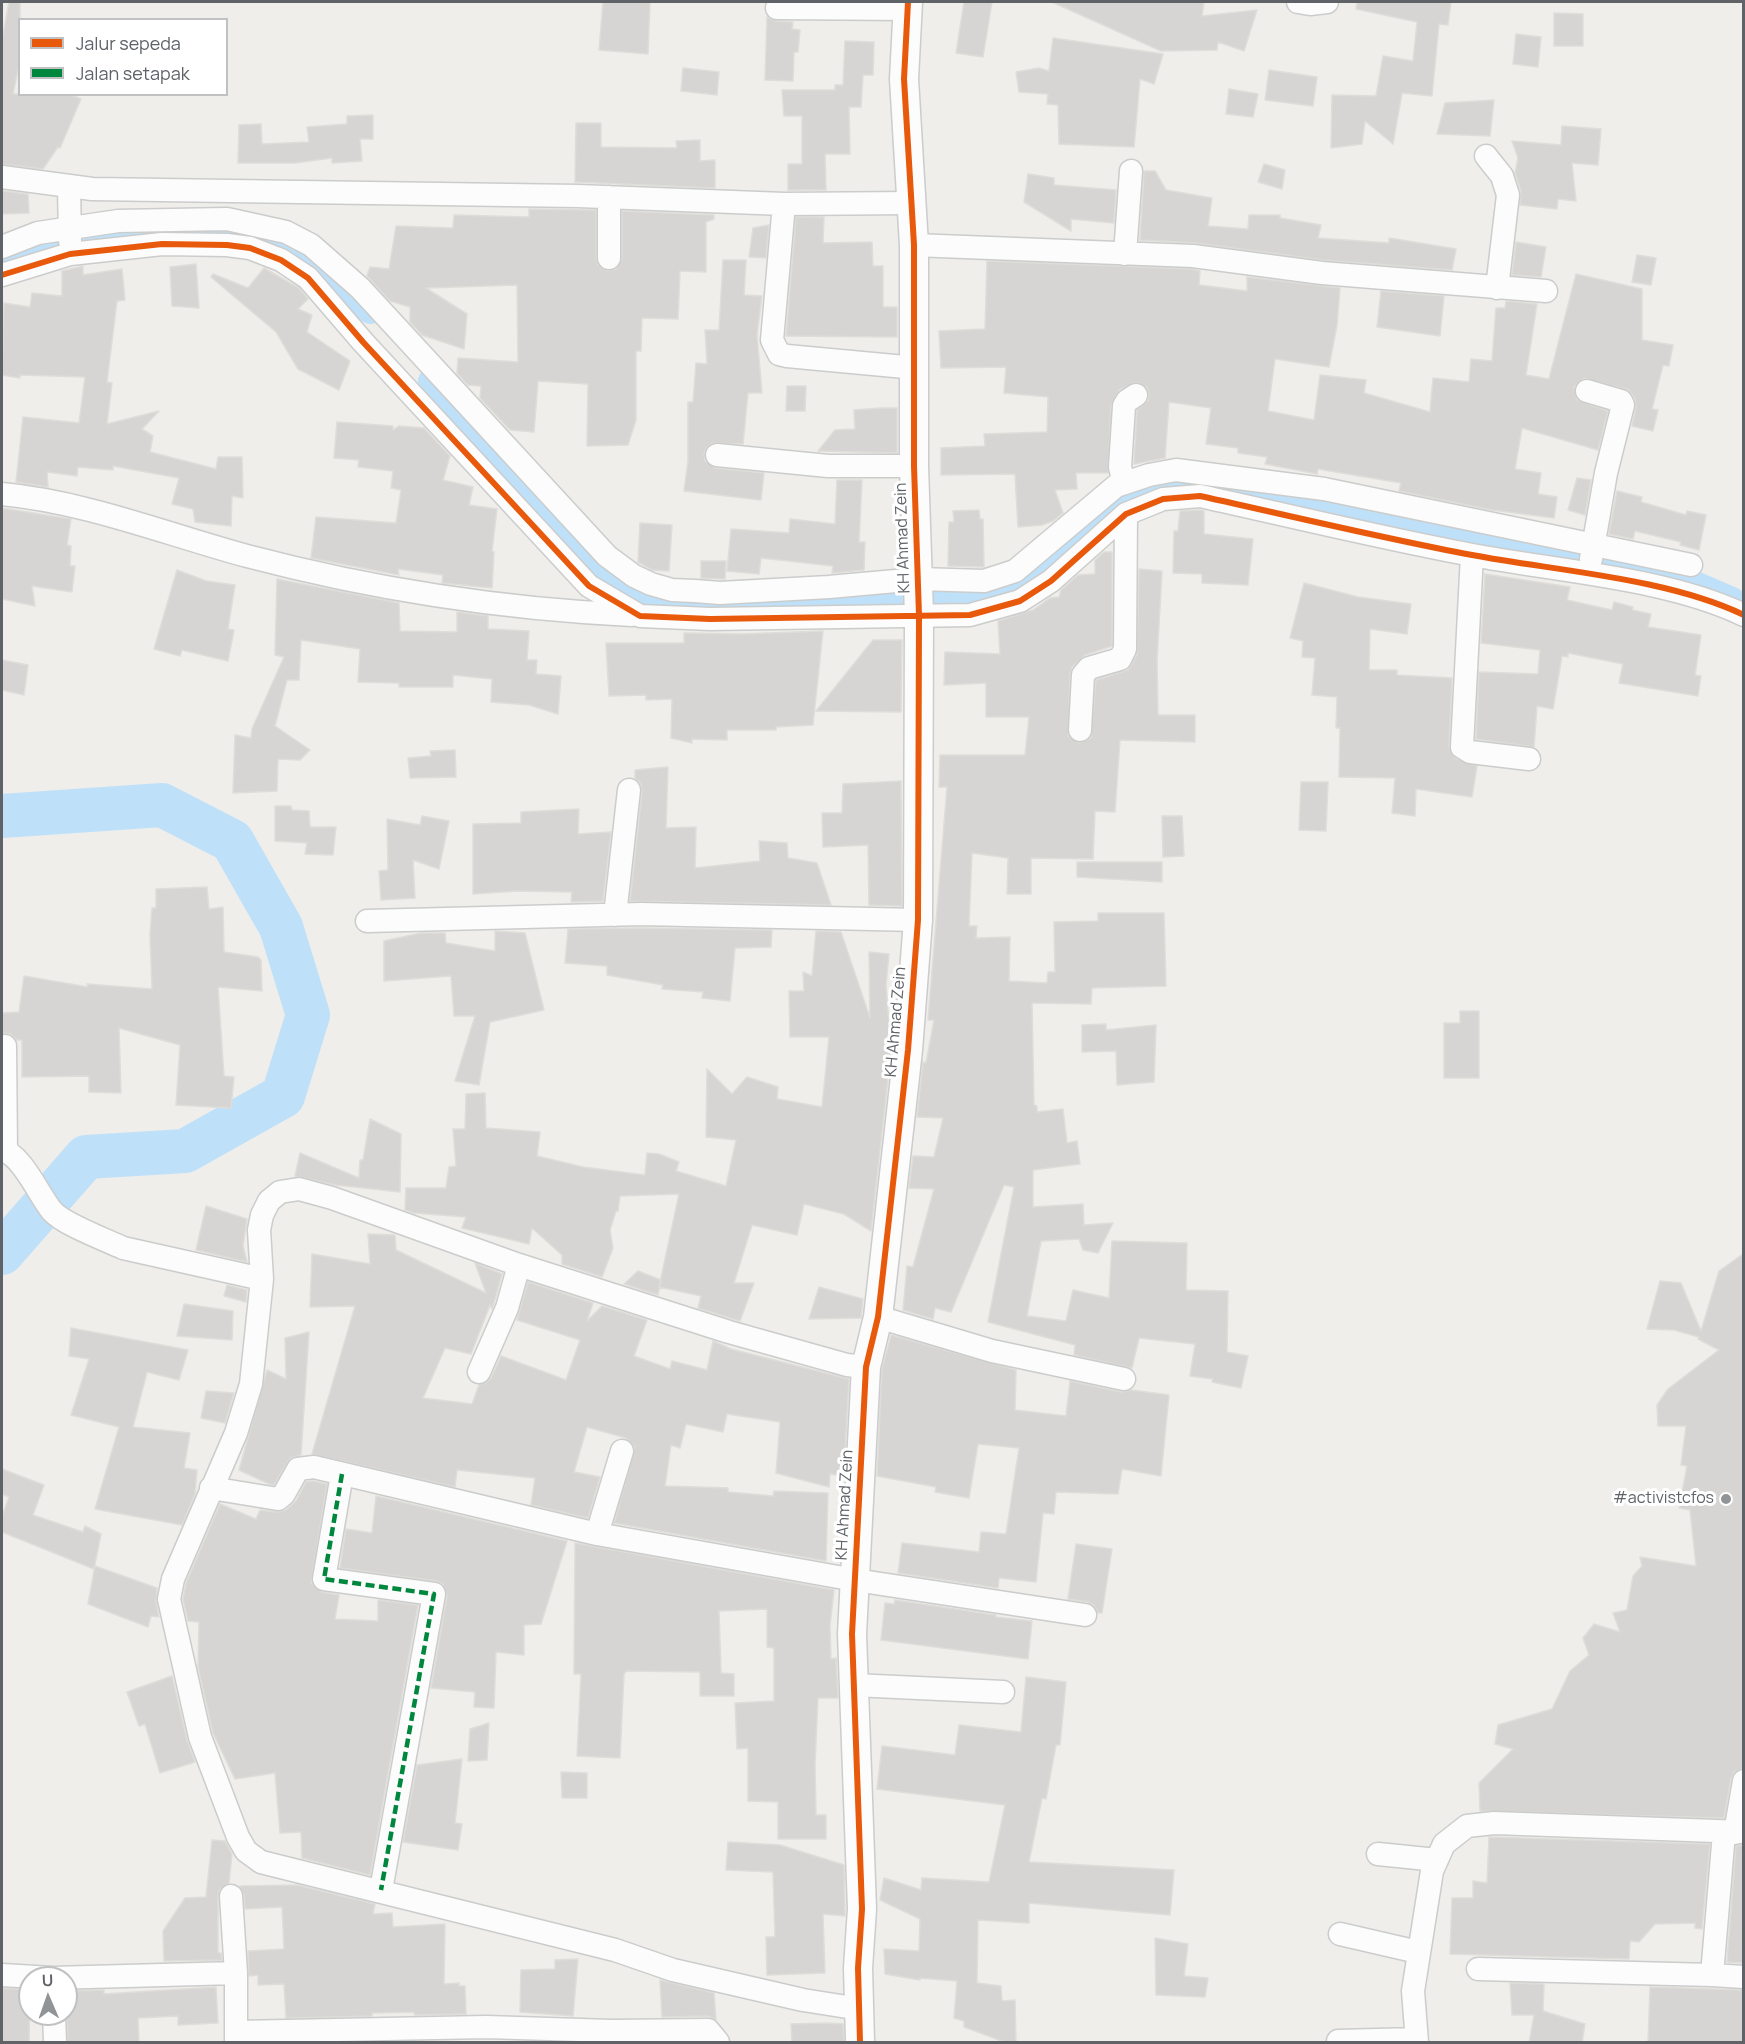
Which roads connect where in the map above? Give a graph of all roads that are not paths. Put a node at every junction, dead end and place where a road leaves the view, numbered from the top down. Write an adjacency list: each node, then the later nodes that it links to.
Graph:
1 (1298, 2): 2 (street)
2 (1327, 2)
3 (907, 5): 4 (street); 10 (street, KH Ahmad Zein)
4 (777, 9)
5 (1486, 156): 19 (street)
6 (1131, 171): 16 (street)
7 (2, 177): 8 (street)
8 (69, 186): 9 (street); 13 (street)
9 (609, 197): 11 (street); 17 (street)
10 (913, 203): 11 (street); 14 (street, KH Ahmad Zein)
11 (784, 204): 21 (street)
12 (162, 232): 13 (street); 34 (street); 35 (street)
13 (70, 240): 15 (street); 18 (street)
14 (914, 245): 16 (street); 21 (street, KH Ahmad Zein)
15 (2, 247)
16 (1125, 254): 19 (street)
17 (609, 258)
18 (2, 275)
19 (1497, 288): 20 (street)
20 (1546, 291)
21 (916, 368): 25 (street, KH Ahmad Zein)
22 (1587, 391): 29 (street)
23 (1136, 395): 26 (street)
24 (717, 455): 25 (street)
25 (914, 466): 33 (street, KH Ahmad Zein)
26 (1124, 483): 29 (street); 33 (street)
27 (2, 494): 35 (street)
28 (1126, 514): 30 (street); 33 (street); 37 (street)
29 (1593, 547): 31 (street); 32 (street)
30 (1472, 555): 32 (street); 38 (street)
31 (1691, 565)
32 (1588, 573): 36 (street)
33 (919, 596): 34 (street); 34 (street); 41 (street, KH Ahmad Zein)
34 (834, 602): 35 (street)
35 (640, 615)
36 (1743, 615)
37 (1080, 730)
38 (1529, 759)
39 (629, 790): 40 (street)
40 (615, 915): 41 (street); 42 (street)
41 (918, 920): 47 (street, KH Ahmad Zein)
42 (367, 921)
43 (5, 1046): 44 (street)
44 (4, 1151): 46 (street)
45 (519, 1265): 46 (street); 48 (street); 49 (street)
46 (262, 1279): 53 (street)
47 (878, 1317): 48 (street, KH Ahmad Zein); 50 (street)
48 (866, 1367): 55 (street, KH Ahmad Zein)
49 (479, 1372)
50 (1124, 1379)
51 (622, 1451): 54 (street)
52 (342, 1474): 53 (street); 54 (street); 63 (street)
53 (211, 1488): 63 (street)
54 (597, 1534): 55 (street)
55 (855, 1580): 56 (street); 57 (street, KH Ahmad Zein)
56 (1085, 1615)
57 (854, 1685): 58 (street); 74 (street, KH Ahmad Zein)
58 (1003, 1692)
59 (1743, 1781): 60 (street)
60 (1734, 1832): 62 (street); 70 (street)
61 (1378, 1854): 62 (street)
62 (1437, 1860): 66 (street)
63 (381, 1890): 74 (street)
64 (231, 1896): 68 (street)
65 (1340, 1934): 66 (street)
66 (1418, 1952): 81 (street)
67 (1478, 1969): 70 (street)
68 (236, 1973): 72 (street); 78 (street)
69 (2, 1975): 71 (street)
70 (1712, 1975): 73 (street)
71 (18, 1976)
72 (78, 1977)
73 (1743, 1977)
74 (860, 2009): 84 (street, KH Ahmad Zein)
75 (54, 2026): 82 (street)
76 (486, 2035): 77 (street); 79 (street)
77 (362, 2036): 78 (street)
78 (236, 2037)
79 (612, 2037): 83 (street)
80 (1338, 2041): 81 (street)
81 (1416, 2041)
82 (55, 2043)
83 (718, 2043)
84 (860, 2043)

